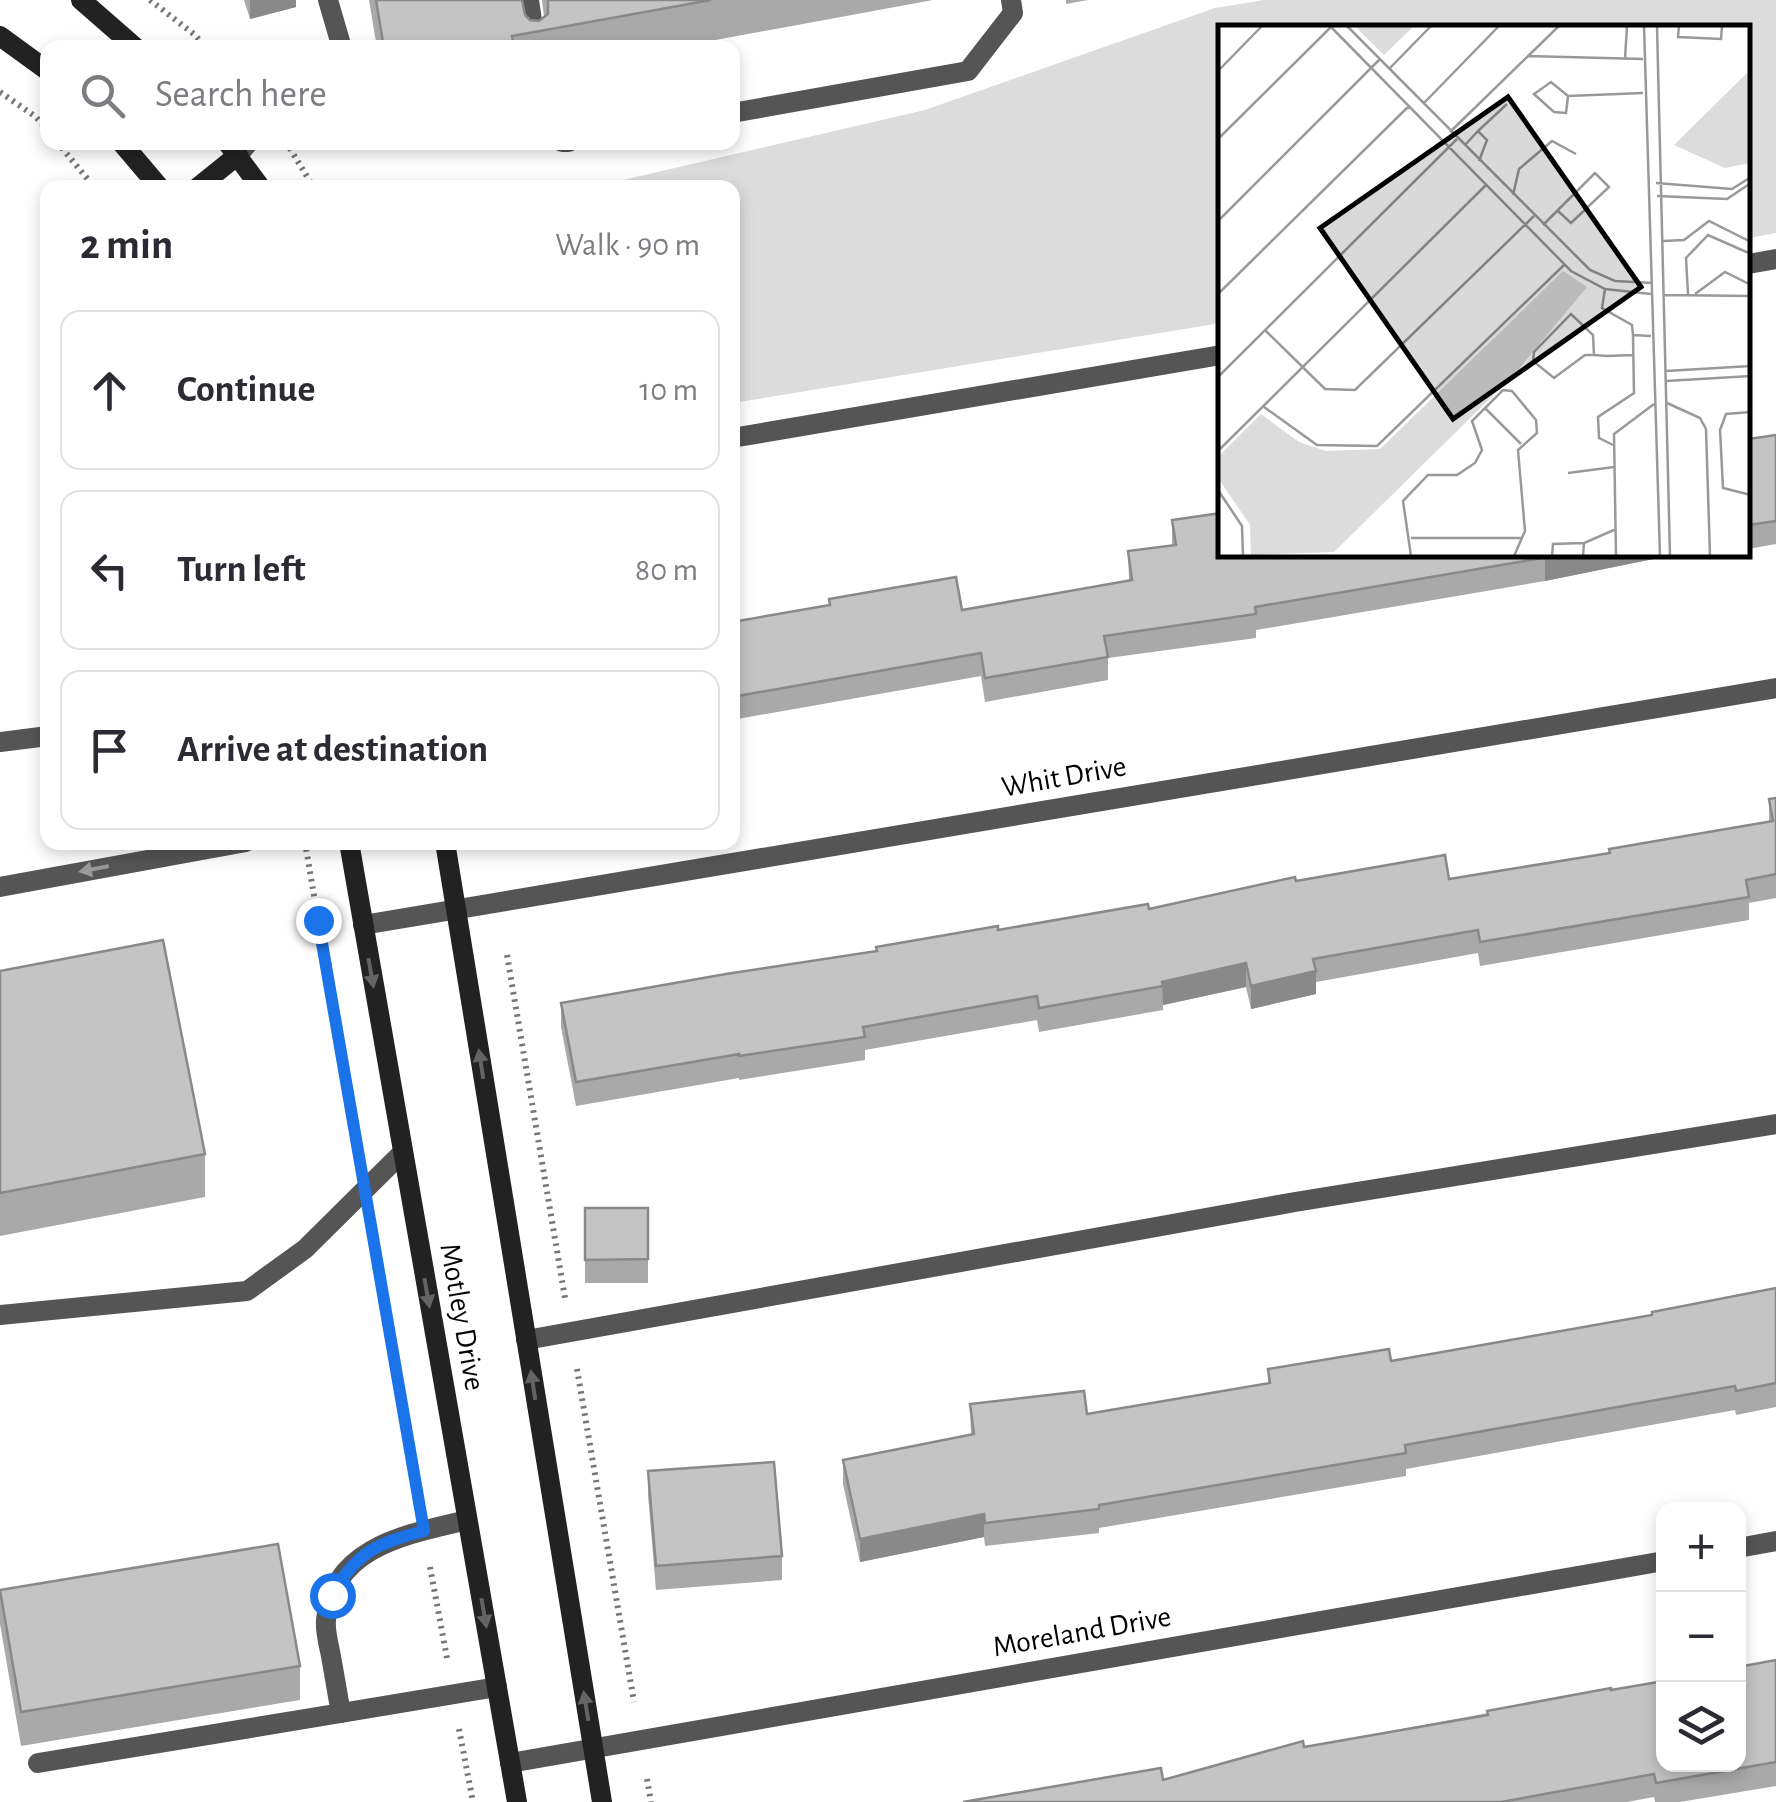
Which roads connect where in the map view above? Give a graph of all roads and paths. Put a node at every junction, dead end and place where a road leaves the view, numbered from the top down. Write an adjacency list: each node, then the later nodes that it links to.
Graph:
1 (81, 0): 7 (main road)
2 (150, 0): 8 (path)
3 (328, 0): 9 (street)
4 (529, 0): 10 (street)
5 (1012, 0): 13 (street)
6 (0, 36): 11 (main road)
7 (127, 40)
8 (199, 40)
9 (340, 40)
10 (535, 40)
11 (40, 65)
12 (0, 92): 14 (path)
13 (740, 112)
14 (40, 122)
15 (63, 150): 20 (path)
16 (128, 150): 21 (main road)
17 (234, 150): 22 (main road)
18 (240, 150): 23 (main road)
19 (291, 150): 24 (path)
20 (88, 180)
21 (153, 180)
22 (206, 180)
23 (257, 180)
24 (309, 180)
25 (1776, 259): 26 (street)
26 (1751, 263)
27 (1218, 356): 28 (street)
28 (740, 437)
29 (1776, 688): 37 (street, Whit Drive)
30 (40, 737): 31 (street)
31 (0, 742)
32 (172, 850): 36 (street, one-way to 36)
33 (306, 850): 41 (path)
34 (349, 850): 38 (main road, Motley Drive)
35 (446, 850): 37 (main road, Motley Drive)
36 (0, 886)
37 (456, 909): 38 (street, Whit Drive); 43 (main road, Motley Drive, one-way to 37)
38 (362, 926): 40 (main road, Motley Drive, one-way to 40)
39 (1776, 1124): 43 (street)
40 (403, 1152): 41 (street); 44 (main road, Motley Drive, one-way to 44)
41 (364, 1192): 42 (street); 45 (path)
42 (0, 1315)
43 (526, 1340): 52 (main road, Motley Drive, one-way to 43)
44 (467, 1520): 45 (street); 49 (main road, Motley Drive, one-way to 49)
45 (424, 1531): 50 (path); 51 (street)
46 (1776, 1541): 47 (street)
47 (1746, 1547)
48 (1656, 1562): 52 (street, Moreland Drive)
49 (497, 1687): 50 (street); 54 (main road, Motley Drive)
50 (453, 1694): 51 (street); 55 (path)
51 (341, 1713): 53 (street)
52 (592, 1748): 54 (street, Moreland Drive); 57 (main road, Motley Drive)
53 (38, 1763)
54 (510, 1764): 56 (main road, Motley Drive)
55 (472, 1802)
56 (517, 1802)
57 (602, 1802)

